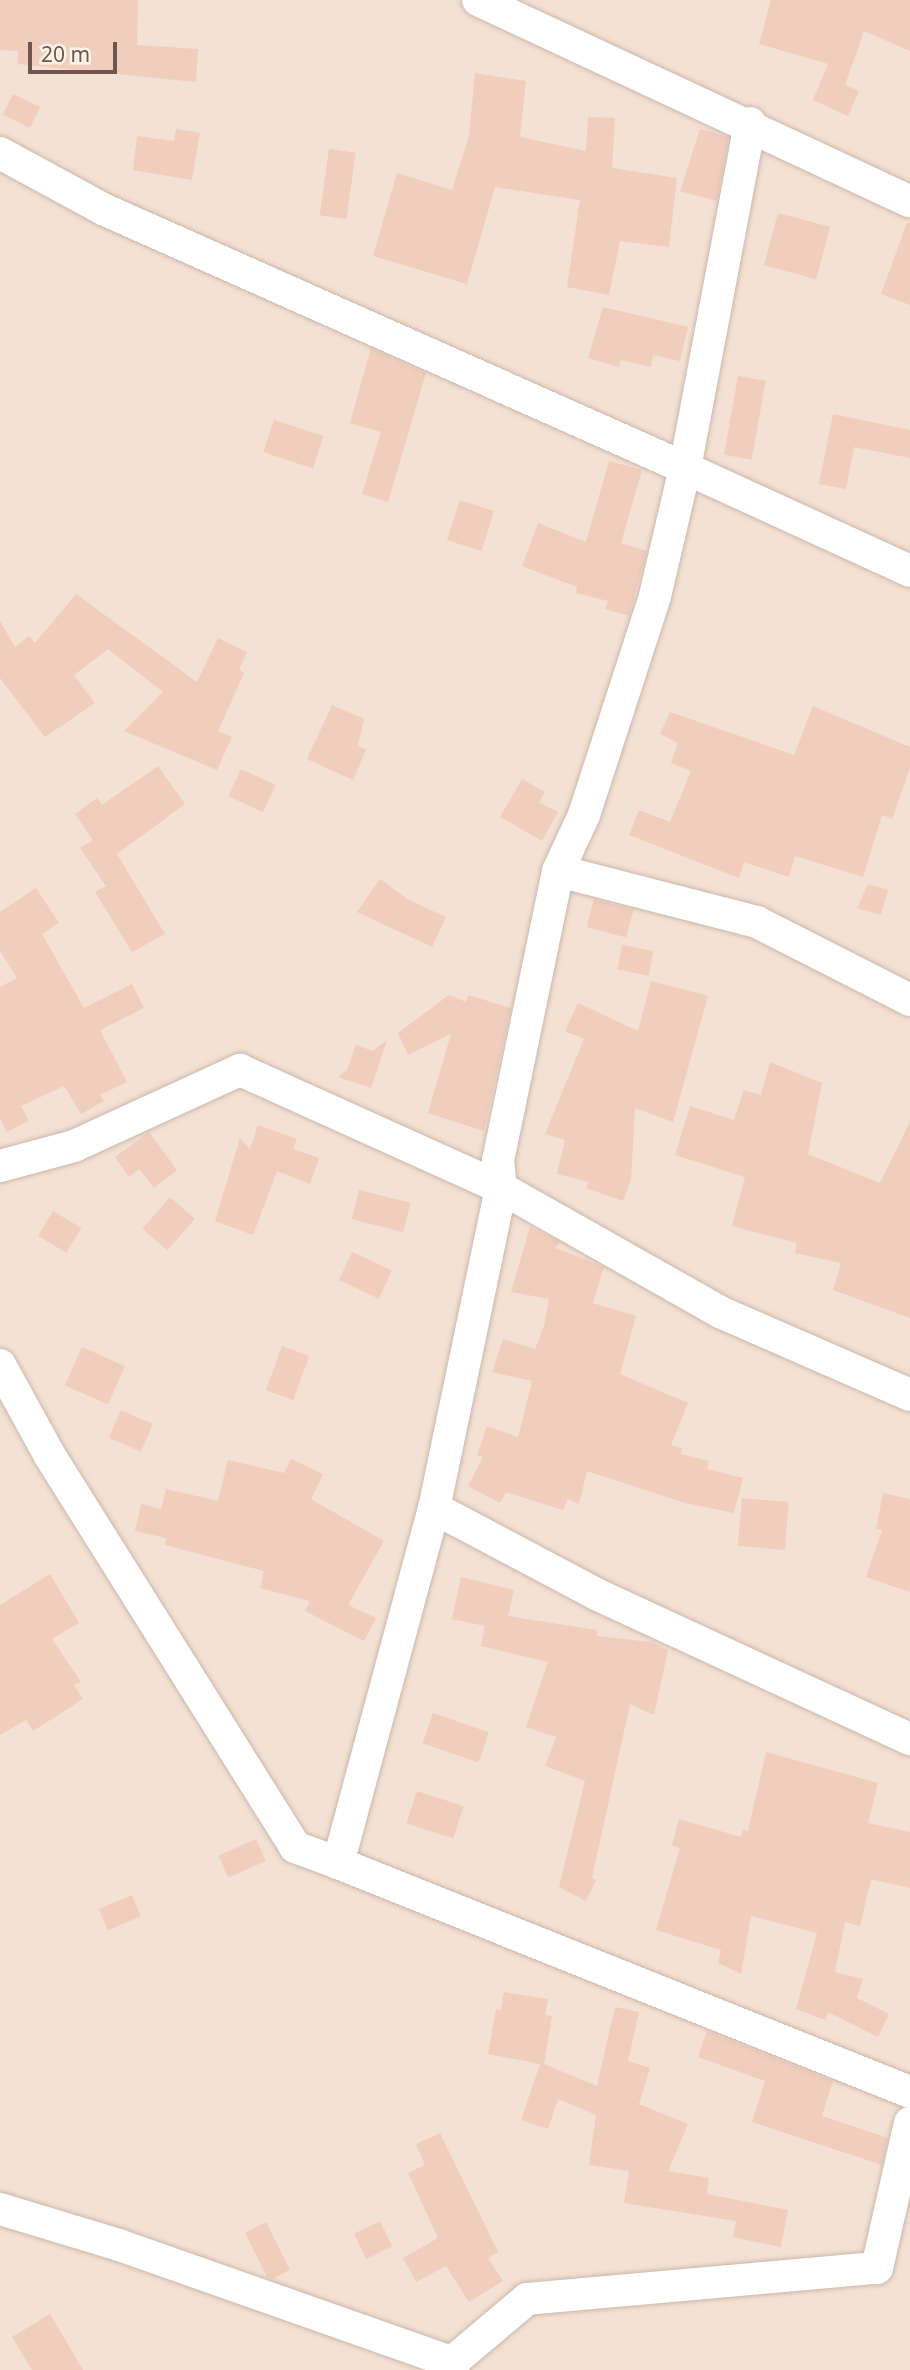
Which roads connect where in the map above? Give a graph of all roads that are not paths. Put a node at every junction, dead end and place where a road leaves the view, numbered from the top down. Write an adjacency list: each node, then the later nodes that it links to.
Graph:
1 (478, 0): 2 (street)
2 (750, 123): 4 (street); 5 (street)
3 (0, 153): 5 (street)
4 (910, 201)
5 (685, 468): 6 (street); 7 (street)
6 (910, 571)
7 (558, 871): 8 (street); 10 (street)
8 (910, 1000)
9 (0, 1166): 10 (street)
10 (501, 1188): 12 (street); 13 (street)
11 (0, 1365): 15 (street)
12 (910, 1395)
13 (434, 1508): 14 (street); 15 (street)
14 (910, 1740)
15 (338, 1863): 16 (street)
16 (910, 2092)
17 (910, 2123): 19 (street)
18 (0, 2209): 19 (street)
19 (449, 2367)

